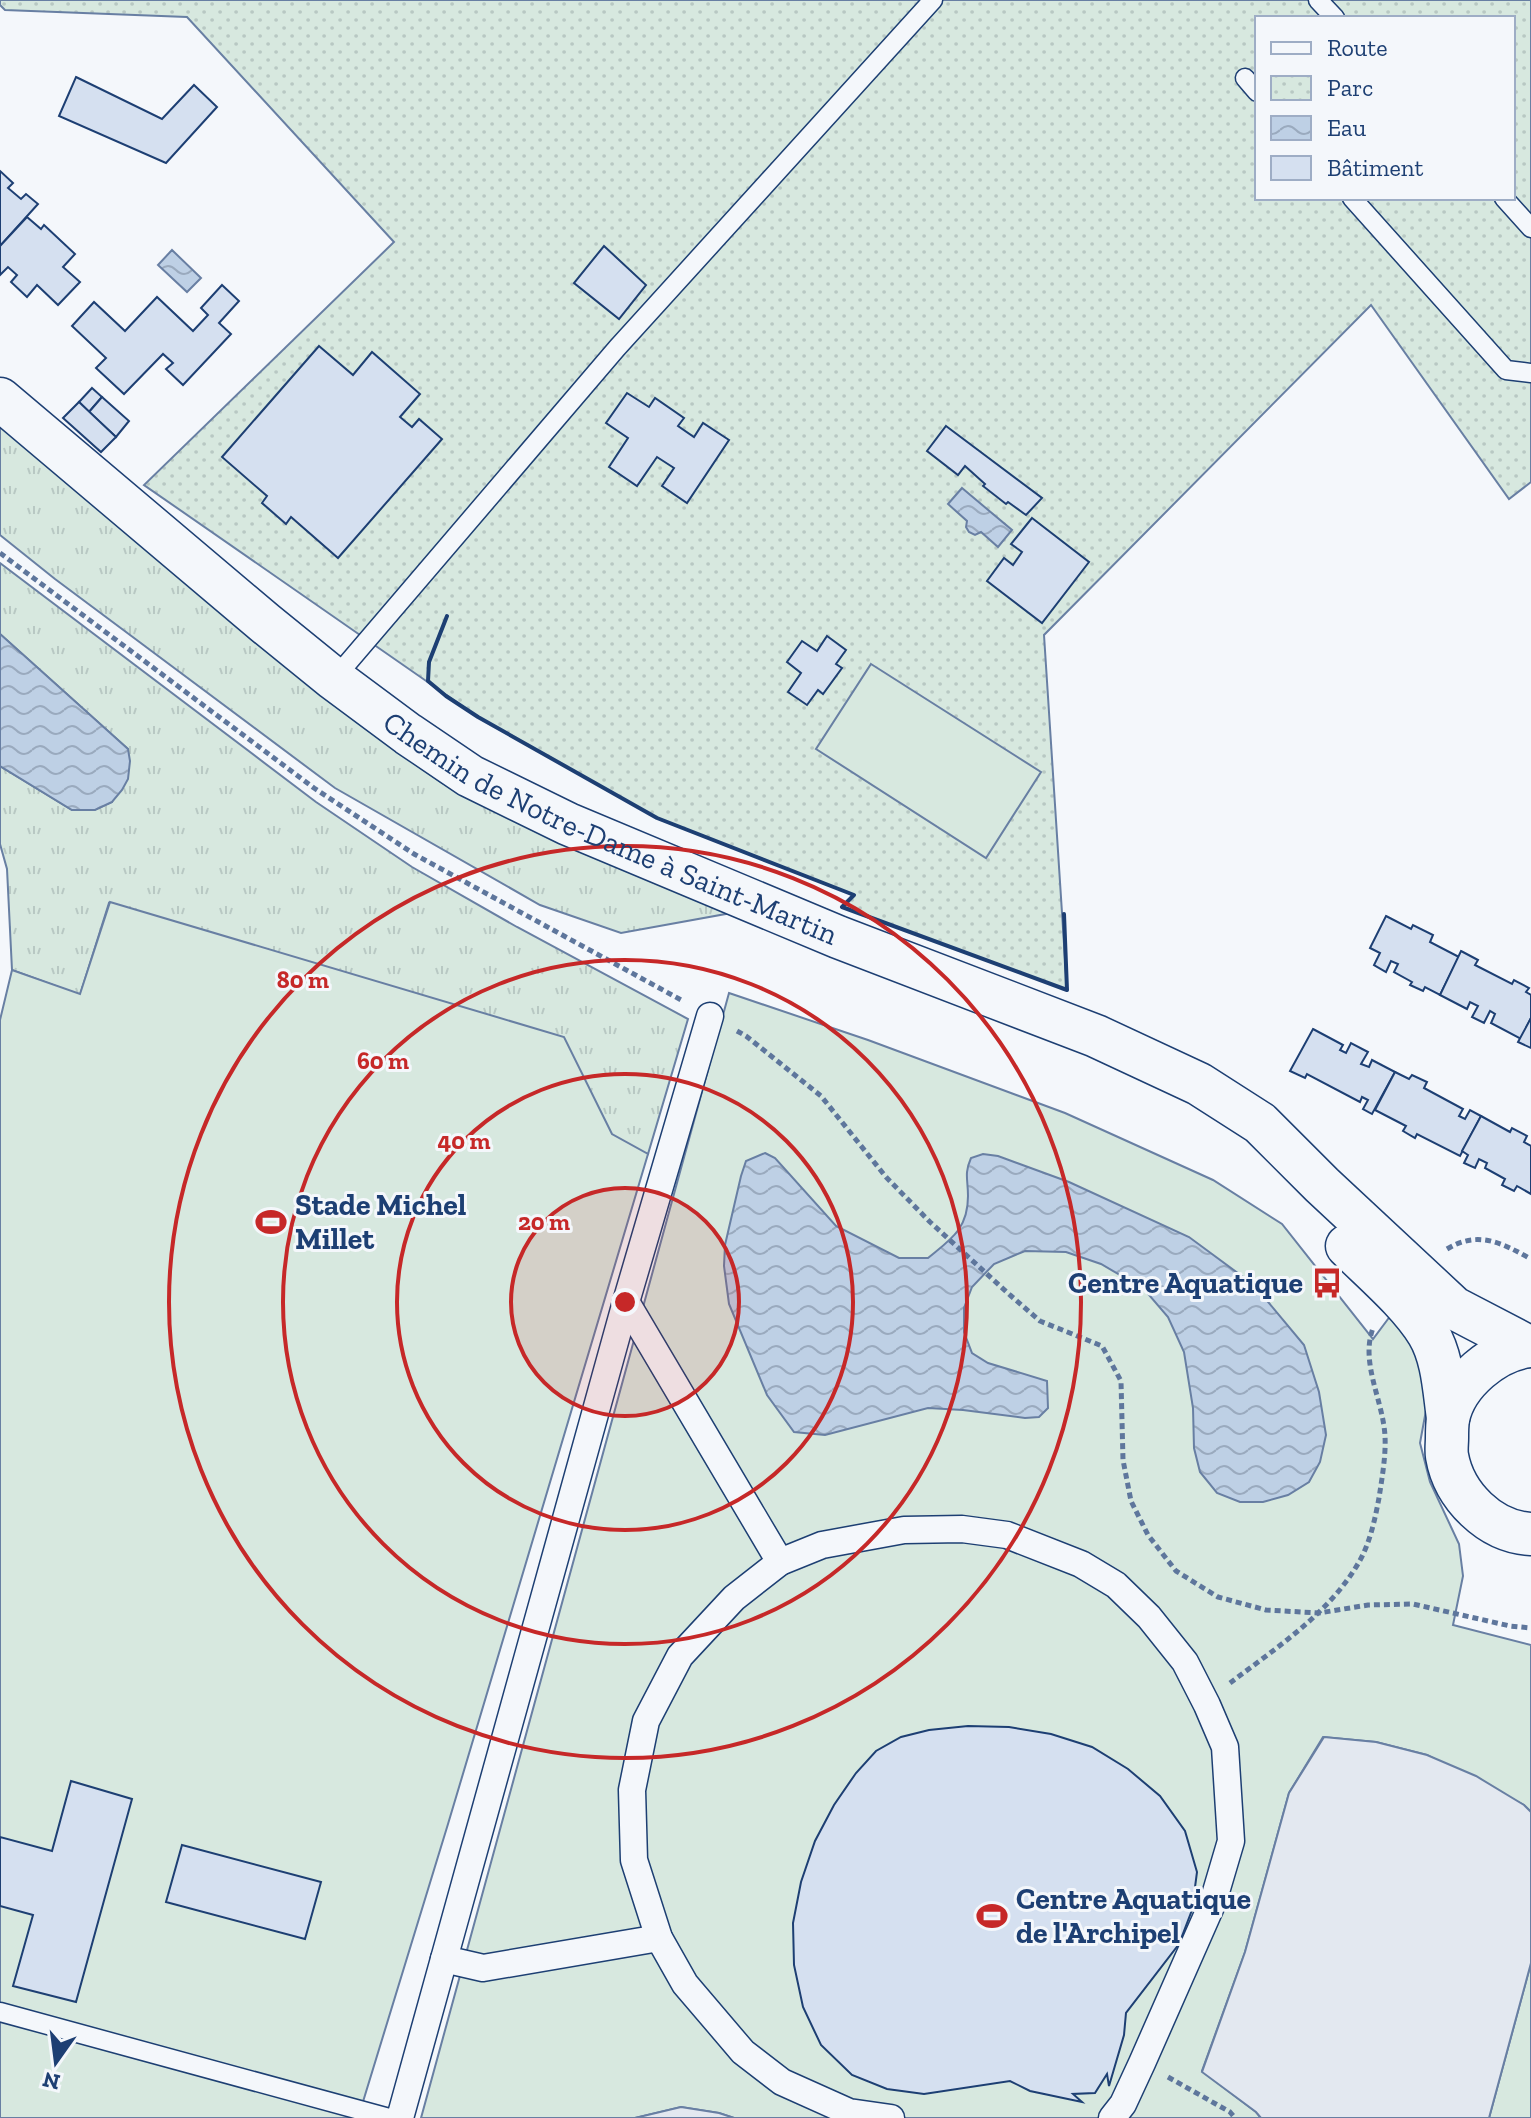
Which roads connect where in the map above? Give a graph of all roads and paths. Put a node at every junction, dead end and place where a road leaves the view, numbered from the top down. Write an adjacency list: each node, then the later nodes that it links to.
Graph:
1 (933, 0): 10 (lane)
2 (1318, 0): 3 (lane)
3 (1333, 16)
4 (1354, 200): 7 (lane)
5 (1506, 200): 6 (lane)
6 (1531, 228)
7 (1531, 373)
8 (0, 399): 10 (street, Chemin de Notre-Dame à Saint-Martin)
9 (0, 553): 11 (path)
10 (334, 679): 13 (street, Chemin de Notre-Dame à Saint-Martin)
11 (710, 1016): 14 (street); 19 (path)
12 (1531, 1259): 13 (path)
13 (1408, 1285): 15 (street, Chemin de Notre-Dame à Saint-Martin); 16 (street, Chemin de Notre-Dame à Saint-Martin); 19 (path)
14 (626, 1302): 18 (street); 23 (street)
15 (1529, 1346): 16 (street)
16 (1448, 1418): 17 (street, Chemin de Notre-Dame à Saint-Martin)
17 (1531, 1534)
18 (780, 1562): 21 (street); 22 (street)
19 (1319, 1613): 20 (path); 21 (path)
20 (1531, 1628)
21 (1206, 1702): 25 (street)
22 (659, 1938): 23 (street); 28 (street)
23 (444, 1959): 27 (street)
24 (0, 2012): 26 (lane)
25 (1142, 2063): 29 (street); 30 (path)
26 (389, 2118)
27 (400, 2118)
28 (891, 2118)
29 (1112, 2118)
30 (1235, 2118)

